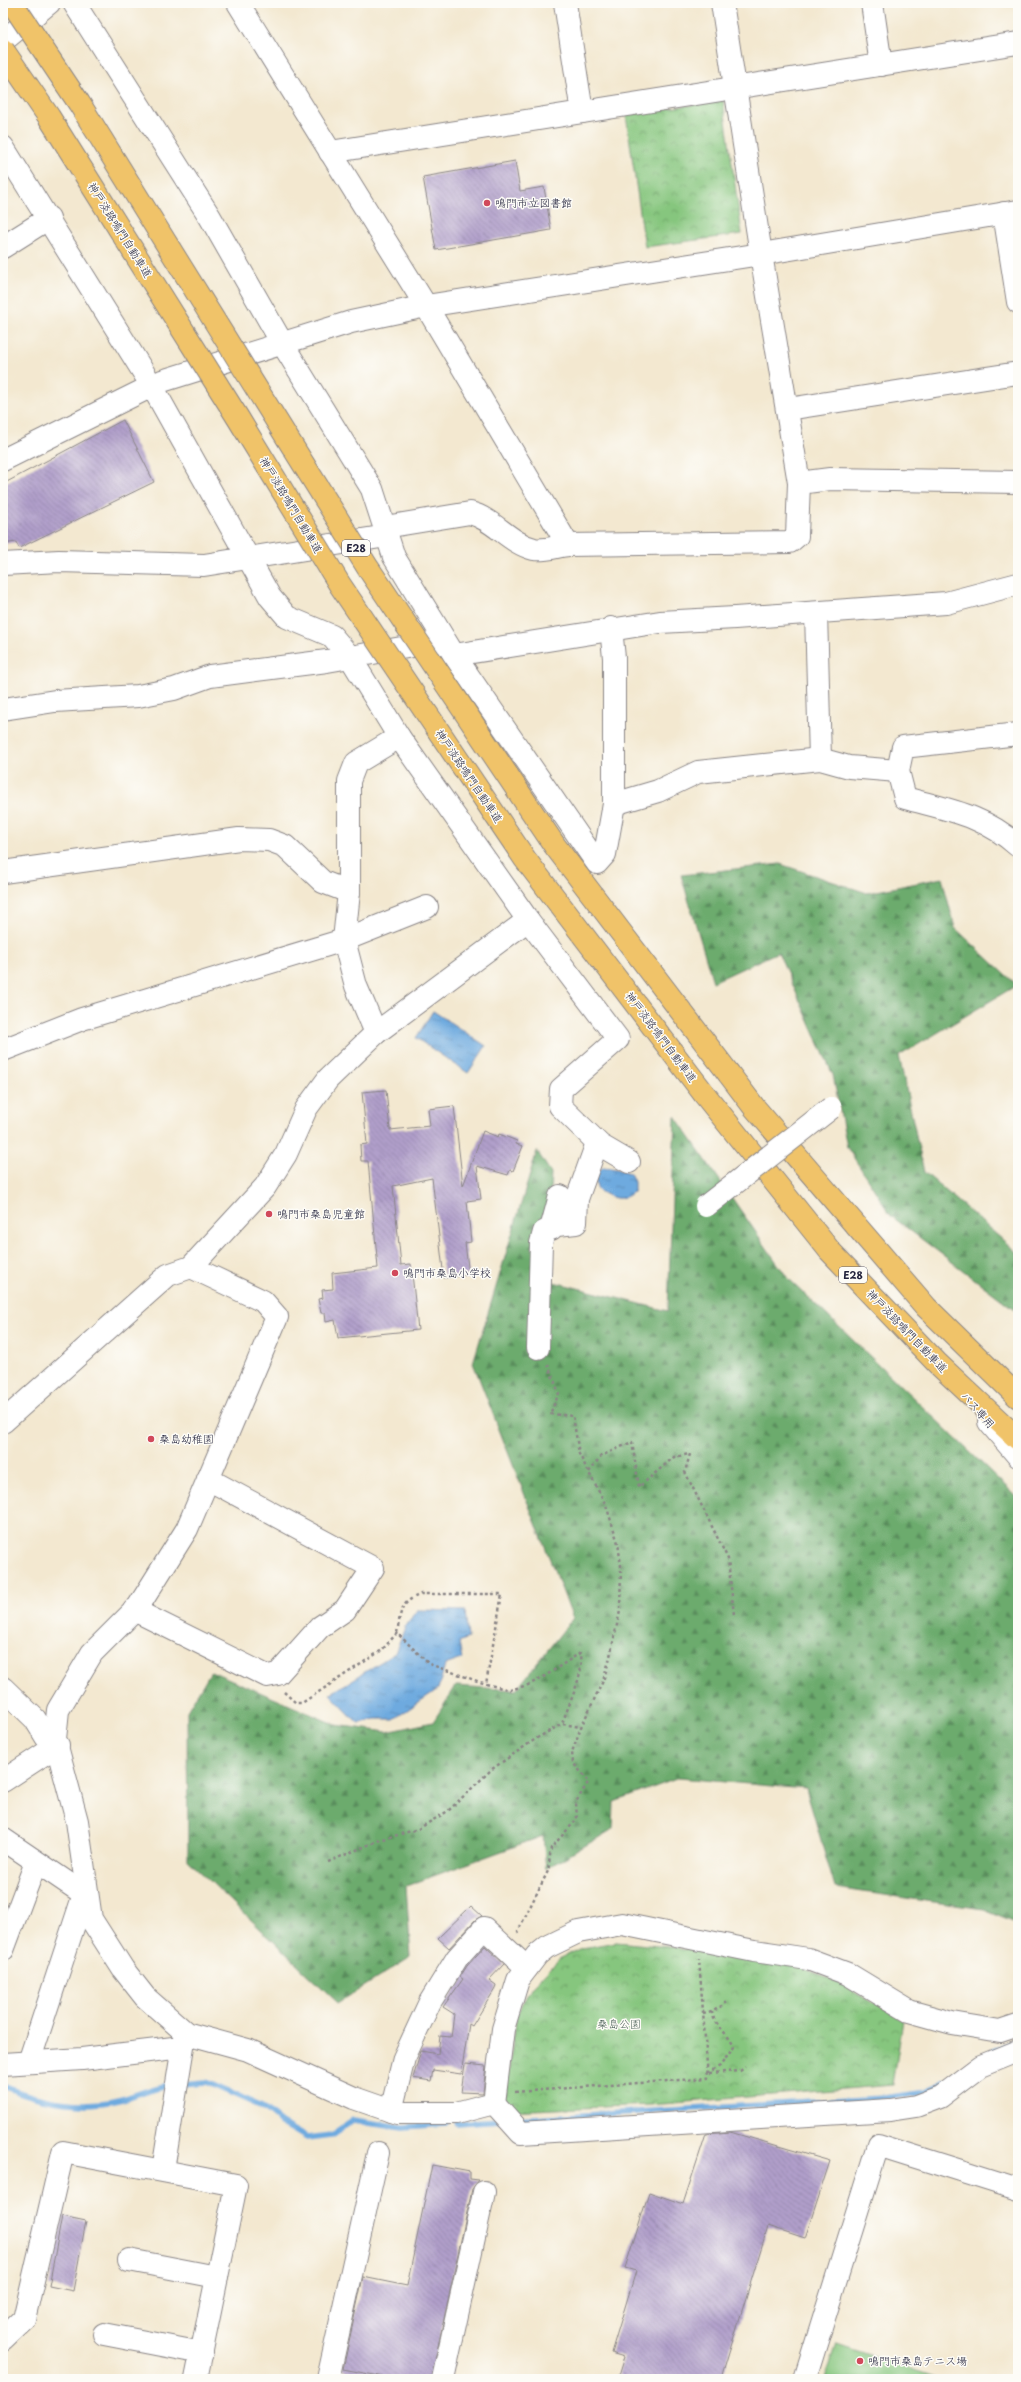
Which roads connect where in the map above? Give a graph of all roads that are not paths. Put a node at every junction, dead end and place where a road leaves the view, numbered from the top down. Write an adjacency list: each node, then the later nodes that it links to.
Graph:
1 (12, 3): 59 (highway, E28, bridge)
2 (49, 3): 8 (street)
3 (74, 3): 22 (street)
4 (565, 3): 13 (street)
5 (722, 3): 12 (street)
6 (872, 3): 11 (street)
7 (244, 5): 15 (street)
8 (3, 41)
9 (1018, 43): 11 (street)
10 (3, 50): 61 (highway, 神戸淡路鳴門自動車道 / E28, bridge)
11 (881, 65): 12 (street)
12 (736, 87): 13 (street); 19 (street)
13 (582, 112): 15 (street)
14 (3, 147): 17 (street)
15 (330, 152): 21 (street)
16 (1011, 212): 19 (street); 20 (street)
17 (49, 218): 18 (street); 24 (street)
18 (3, 247)
19 (761, 254): 21 (street); 25 (street)
20 (1018, 302)
21 (426, 306): 22 (street); 30 (street)
22 (282, 343): 24 (street); 29 (street)
23 (1018, 373): 25 (street)
24 (152, 386): 26 (street); 31 (street)
25 (788, 409): 28 (street)
26 (3, 460)
27 (1018, 482): 28 (street)
28 (799, 483): 30 (street)
29 (386, 531): 30 (street); 31 (street); 36 (street)
30 (568, 545)
31 (249, 558): 32 (street); 37 (street)
32 (3, 564)
33 (1018, 584): 34 (street)
34 (816, 613): 35 (street); 41 (street)
35 (611, 628): 36 (street); 43 (street)
36 (450, 648): 37 (street); 43 (street)
37 (350, 657): 38 (street); 40 (street)
38 (3, 709)
39 (1018, 734): 42 (street)
40 (399, 737): 46 (street); 48 (street)
41 (820, 759): 42 (street); 43 (street)
42 (898, 771): 44 (street)
43 (614, 804)
44 (1018, 846)
45 (3, 872): 46 (street)
46 (349, 892): 49 (street)
47 (427, 907): 49 (street)
48 (528, 920): 50 (street); 53 (street)
49 (344, 940): 50 (street); 51 (street)
50 (376, 1033): 58 (street)
51 (3, 1050)
52 (831, 1108): 56 (street, bridge)
53 (597, 1143): 54 (street); 57 (street)
54 (629, 1162)
55 (560, 1196): 57 (street)
56 (706, 1206)
57 (551, 1229): 60 (street)
58 (191, 1267): 64 (street); 67 (street)
59 (926, 1307): 62 (street); 63 (highway, E28)
60 (538, 1348)
61 (938, 1364): 65 (highway, 神戸淡路鳴門自動車道 / E28); 66 (street, バス専用)
62 (1018, 1382)
63 (1018, 1397)
64 (3, 1422)
65 (1018, 1439)
66 (1018, 1456)
67 (208, 1479): 68 (street); 68 (street)
68 (134, 1610): 70 (street)
69 (3, 1688): 70 (street)
70 (56, 1742): 71 (street); 74 (street)
71 (3, 1781)
72 (3, 1839): 73 (street)
73 (36, 1862): 74 (street); 75 (street)
74 (85, 1890): 78 (street); 80 (street)
75 (3, 1950)
76 (532, 1961): 77 (street); 82 (street); 83 (street)
77 (1018, 2025)
78 (184, 2040): 80 (street); 83 (street); 85 (street)
79 (1018, 2051): 82 (street)
80 (29, 2062): 81 (street)
81 (3, 2064)
82 (494, 2104): 83 (street)
83 (391, 2111)
84 (378, 2153): 94 (street)
85 (163, 2170): 89 (street); 91 (street)
86 (1018, 2189): 96 (street)
87 (484, 2192): 95 (street)
88 (129, 2260): 89 (street)
89 (217, 2276): 92 (street)
90 (104, 2334): 92 (street)
91 (3, 2340)
92 (202, 2353): 93 (street)
93 (196, 2379)
94 (328, 2379)
95 (443, 2379)
96 (805, 2379)

